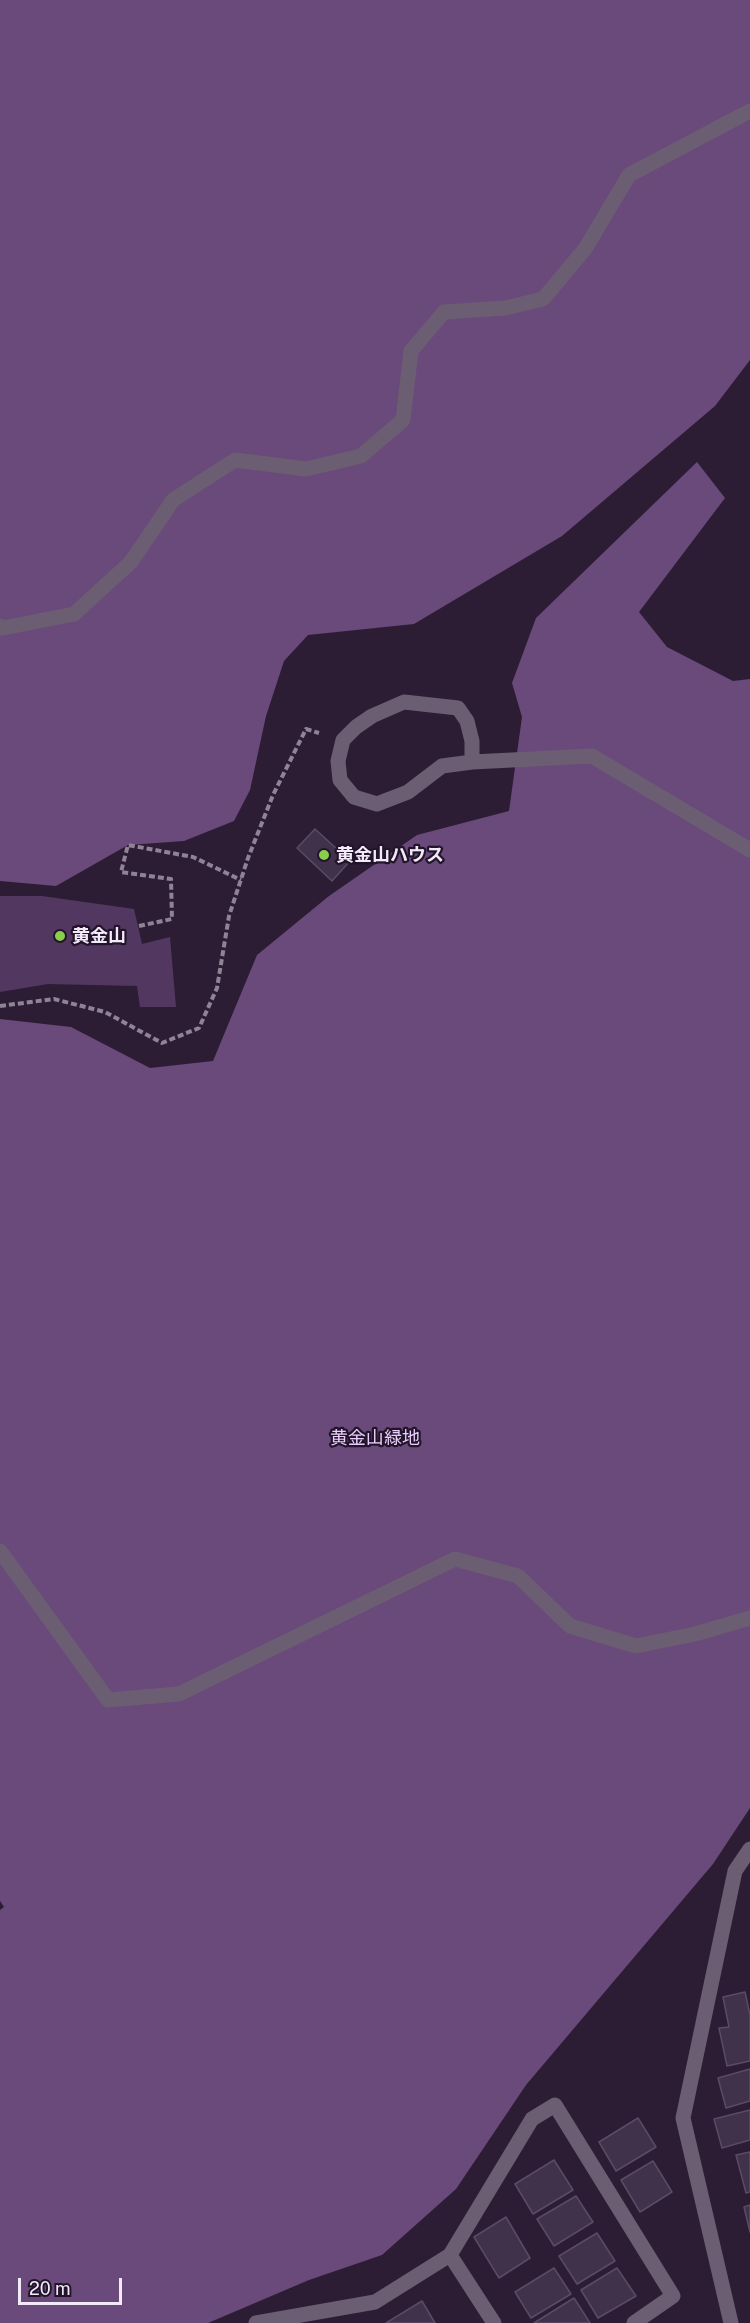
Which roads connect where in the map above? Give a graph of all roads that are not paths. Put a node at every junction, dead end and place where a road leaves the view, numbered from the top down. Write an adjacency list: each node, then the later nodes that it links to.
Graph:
1 (750, 111): 2 (street)
2 (0, 626)
3 (472, 762): 3 (street); 4 (street)
4 (750, 850)
5 (0, 1551): 6 (street)
6 (750, 1618)
7 (750, 1848): 12 (street)
8 (450, 2255): 9 (street); 10 (street); 11 (street)
9 (256, 2323)
10 (494, 2323)
11 (634, 2323)
12 (731, 2323)

